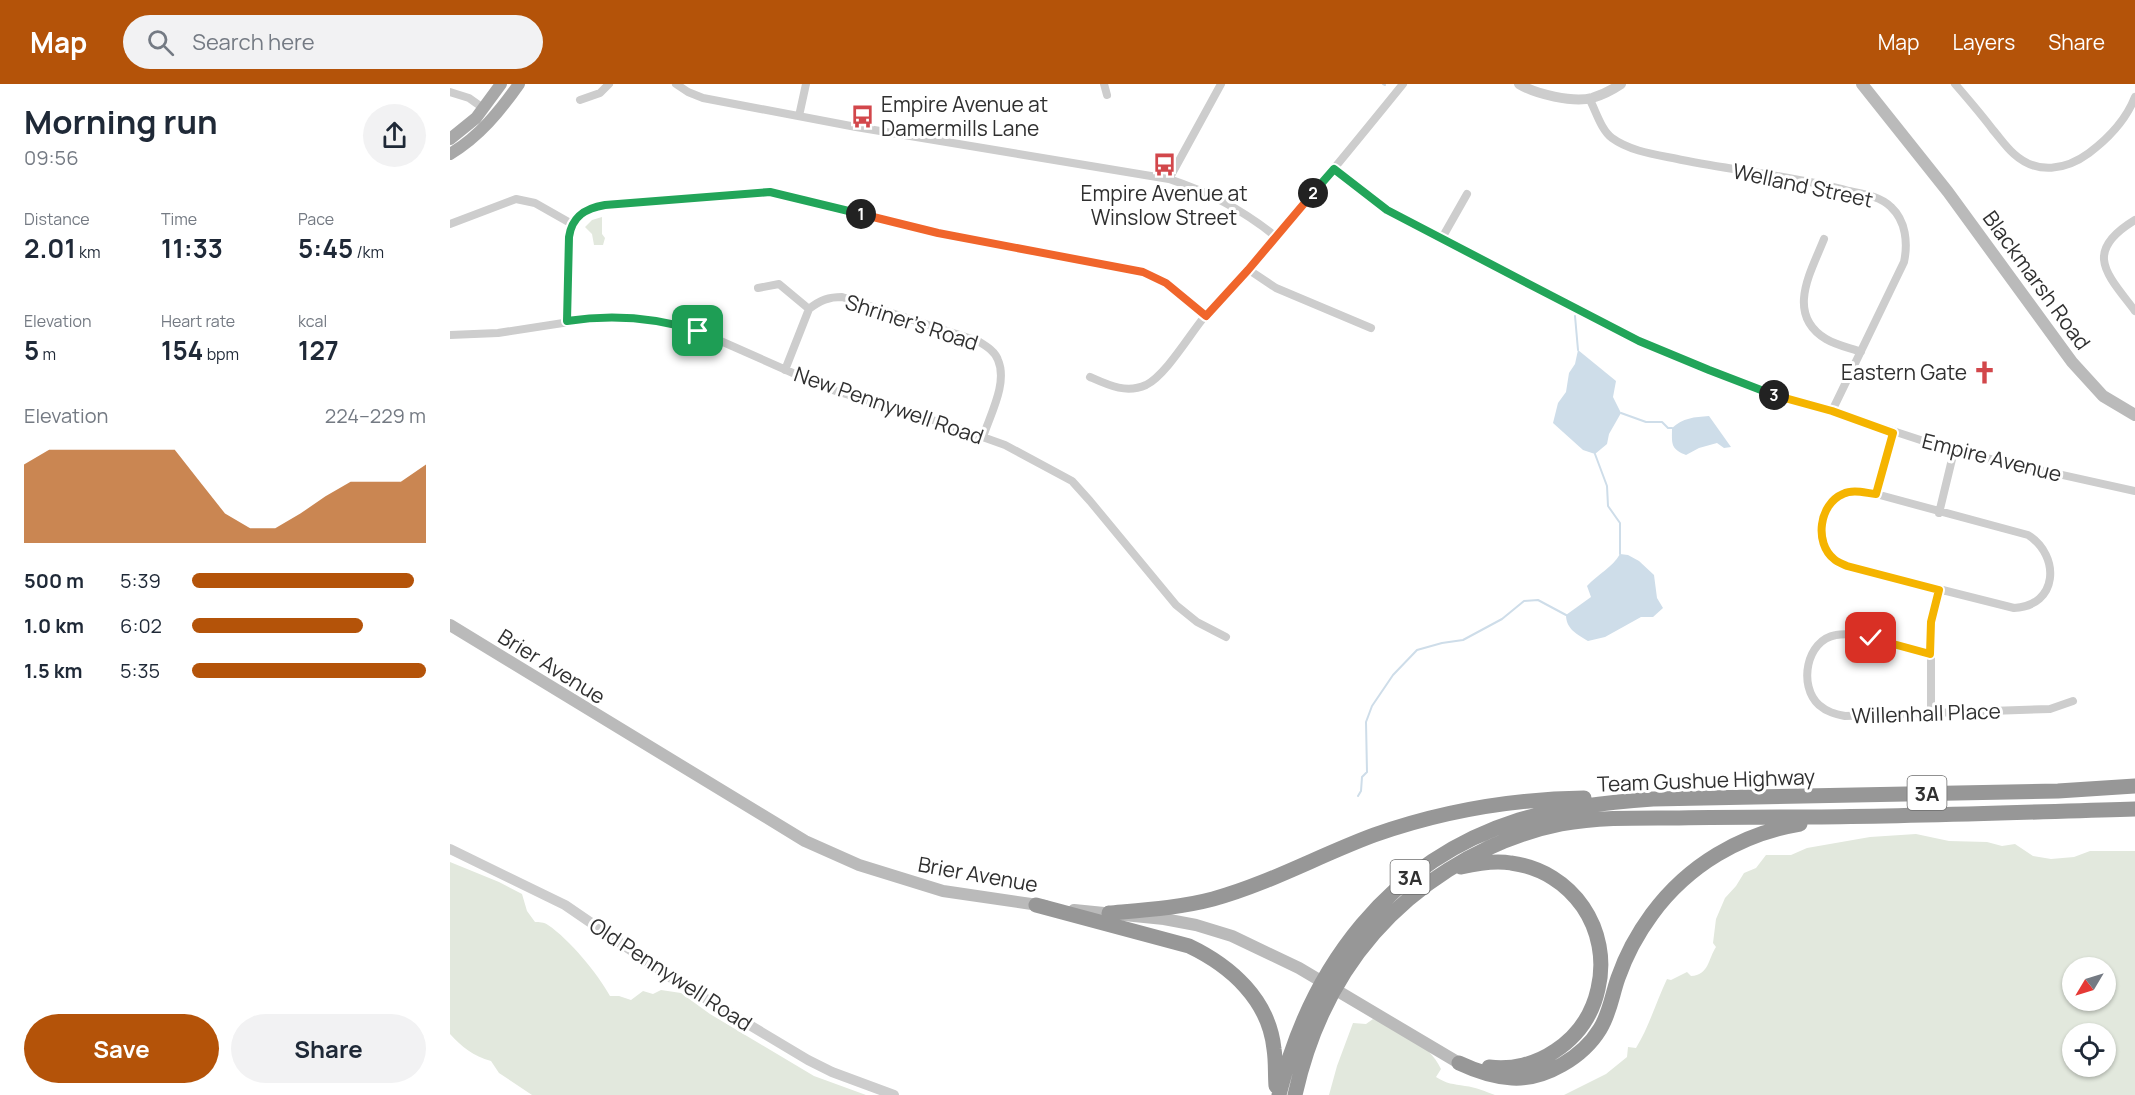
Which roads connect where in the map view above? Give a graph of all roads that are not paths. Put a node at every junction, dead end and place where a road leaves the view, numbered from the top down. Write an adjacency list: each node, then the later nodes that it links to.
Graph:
1 (501, 84): 18 (main road)
2 (519, 84): 20 (main road)
3 (609, 84): 17 (street)
4 (676, 84): 19 (street)
5 (806, 84): 19 (street)
6 (1104, 84): 14 (street)
7 (1221, 84): 24 (street)
8 (1402, 84): 23 (street)
9 (1519, 84): 16 (street)
10 (1621, 84): 16 (street)
11 (1862, 84): 44 (main road, Blackmarsh Road)
12 (1955, 84): 15 (street)
13 (450, 92): 18 (street)
14 (1107, 95)
15 (2135, 97)
16 (1589, 98): 40 (street, Welland Street)
17 (580, 100)
18 (483, 108): 20 (main road); 21 (main road)
19 (799, 116): 24 (street)
20 (493, 117): 22 (main road)
21 (450, 139)
22 (450, 154)
23 (1334, 169): 29 (street); 30 (street, Empire Avenue)
24 (1169, 179): 29 (street)
25 (1467, 194): 30 (street)
26 (2135, 220): 35 (street)
27 (450, 224): 28 (street)
28 (572, 224): 36 (street); 37 (street)
29 (1275, 236): 32 (street)
30 (1442, 238): 43 (street, Empire Avenue)
31 (1824, 239): 40 (street)
32 (1248, 270): 36 (street); 38 (street)
33 (758, 288): 34 (street)
34 (809, 309): 41 (street); 46 (street, Shriner's Road)
35 (2135, 311)
36 (1206, 316): 42 (street)
37 (567, 321): 39 (street, New Pennywell Road); 41 (street, New Pennywell Road)
38 (1371, 328)
39 (450, 335)
40 (1861, 352): 43 (street, Welland Street)
41 (785, 370): 46 (street, New Pennywell Road)
42 (1090, 377)
43 (1832, 411): 45 (street, Empire Avenue)
44 (2135, 416)
45 (1893, 433): 47 (street, Empire Avenue); 49 (street)
46 (983, 437): 53 (street, New Pennywell Road)
47 (1954, 451): 48 (street, Empire Avenue); 50 (street)
48 (2135, 491)
49 (1876, 494): 50 (street); 51 (street)
50 (1939, 513): 51 (street)
51 (1939, 590): 54 (street)
52 (450, 625): 63 (main road, Brier Avenue)
53 (1226, 637)
54 (1930, 654): 56 (street); 56 (street, Willenhall Place)
55 (2073, 701): 56 (street, Willenhall Place)
56 (1931, 712)
57 (2135, 786): 58 (highway, Team Gushue Highway / 3A)
58 (1653, 799): 64 (highway); 67 (highway, Team Gushue Highway / 3A)
59 (2135, 809): 60 (highway, Team Gushue Highway / 3A)
60 (1841, 817): 62 (highway, Team Gushue Highway / 3A); 65 (highway)
61 (450, 849): 66 (street, Old Pennywell Road)
62 (1441, 875): 65 (highway); 68 (highway, Team Gushue Highway / 3A)
63 (1036, 905): 64 (main road, Brier Avenue); 67 (highway)
64 (1109, 913): 65 (main road, Brier Avenue)
65 (1460, 1064)
66 (894, 1095)
67 (1277, 1095)
68 (1295, 1095)

